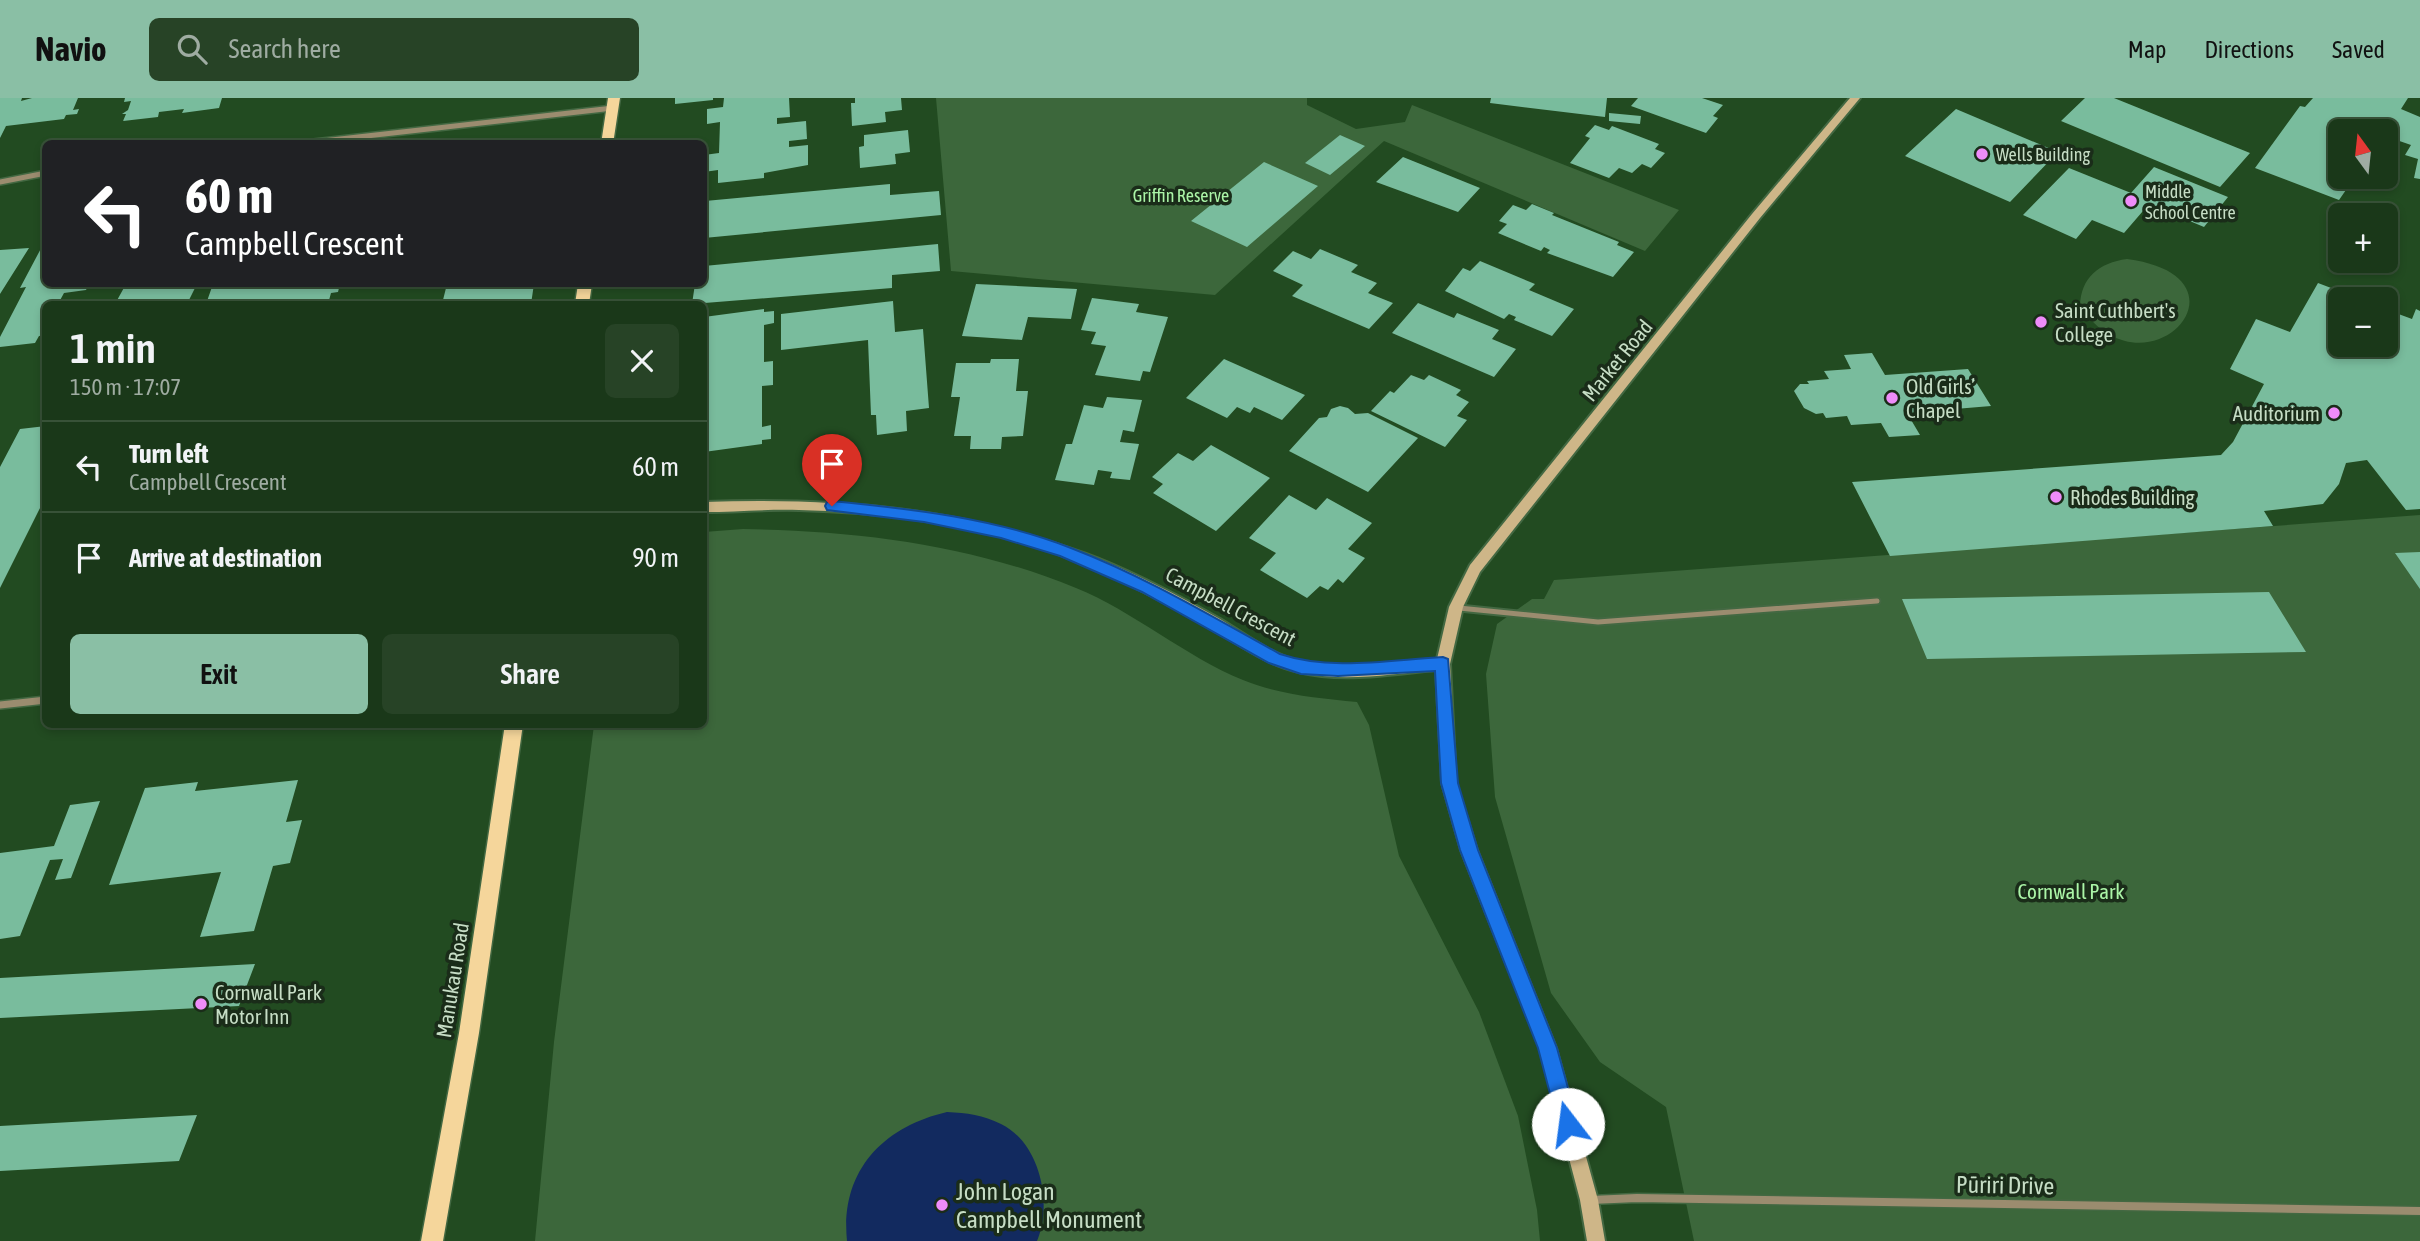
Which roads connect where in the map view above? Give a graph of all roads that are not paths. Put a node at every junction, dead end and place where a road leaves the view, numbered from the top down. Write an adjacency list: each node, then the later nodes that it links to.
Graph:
1 (1855, 98): 9 (main road, Market Road)
2 (613, 103): 3 (street); 4 (main road)
3 (327, 140)
4 (608, 140)
5 (42, 174): 6 (street)
6 (0, 182)
7 (707, 507): 10 (main road, Campbell Crescent)
8 (1877, 601): 9 (lane)
9 (1456, 607): 10 (main road, Market Road)
10 (1443, 664): 14 (main road)
11 (42, 701): 12 (street)
12 (0, 705)
13 (513, 728): 16 (main road, Manukau Road)
14 (1590, 1200): 15 (street, Pūriri Drive); 17 (main road)
15 (2420, 1210)
16 (432, 1241)
17 (1596, 1241)

